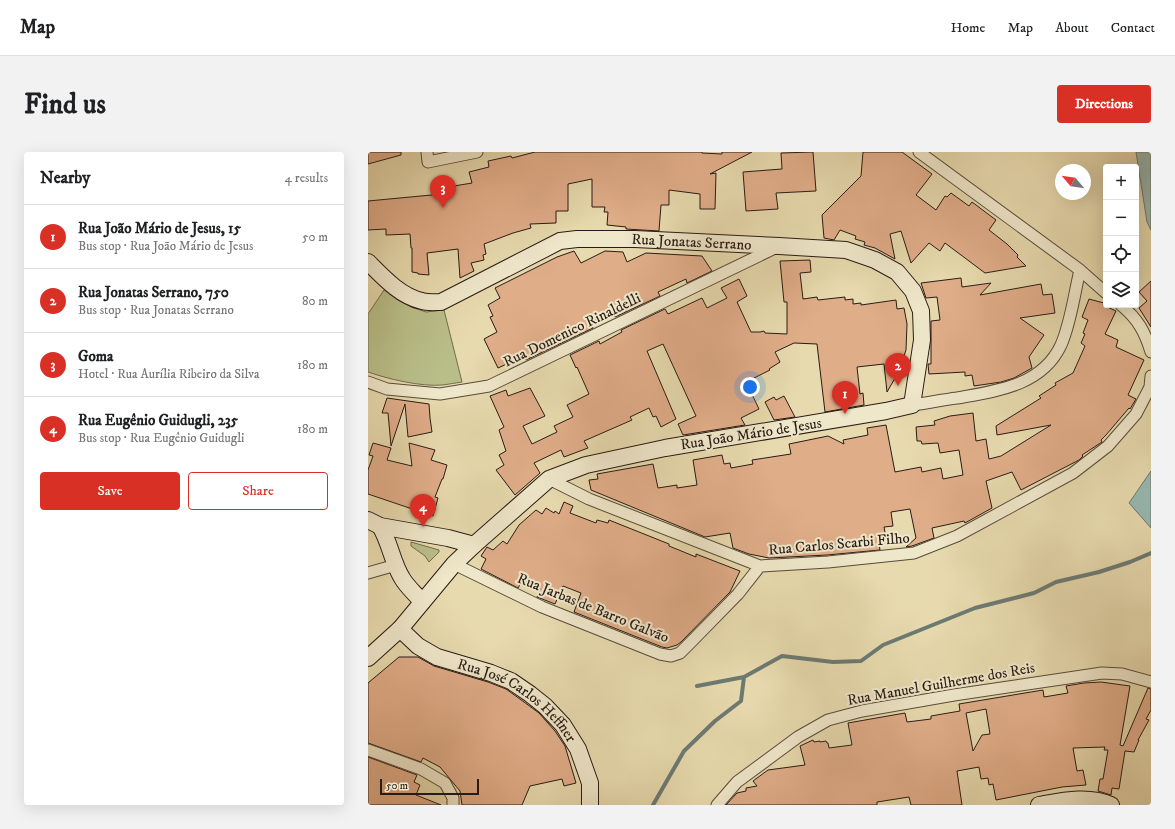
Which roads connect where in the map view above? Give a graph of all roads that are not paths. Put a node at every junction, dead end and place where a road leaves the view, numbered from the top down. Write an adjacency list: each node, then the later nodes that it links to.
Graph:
1 (427, 152): 2 (street)
2 (477, 152)
3 (919, 152): 6 (street)
4 (779, 246): 5 (street, Rua Jonatas Serrano); 11 (street, Rua Domenico Rinaldelli); 12 (street, Rua Jonatas Serrano)
5 (368, 262)
6 (1080, 270): 7 (street); 12 (street, Rua João Mário de Jesus)
7 (1103, 289)
8 (1125, 308): 9 (street)
9 (1151, 352)
10 (1151, 376): 18 (street, Rua Carlos Scarbi Filho)
11 (368, 382)
12 (912, 406): 13 (street, Rua João Mário de Jesus)
13 (549, 479): 15 (street, Rua João Mário de Jesus); 18 (street, Rua Carlos Scarbi Filho)
14 (374, 523): 15 (street); 17 (street)
15 (474, 544): 16 (street, Rua João Mário de Jesus)
16 (454, 564): 18 (street, Rua Jarbas de Barro Galvão); 20 (street, Rua João Mário de Jesus)
17 (396, 565): 19 (street); 20 (street)
18 (760, 566)
19 (368, 573)
20 (422, 602): 21 (street, Rua João Mário de Jesus)
21 (400, 629): 22 (street, Rua João Mário de Jesus); 26 (street, Rua José Carlos Heffner)
22 (368, 658)
23 (1151, 682): 27 (street, Rua Manuel Guilherme dos Reis)
24 (368, 750): 25 (street)
25 (453, 805)
26 (590, 805)
27 (717, 805)
28 (1040, 805): 29 (street)
29 (1110, 805)

